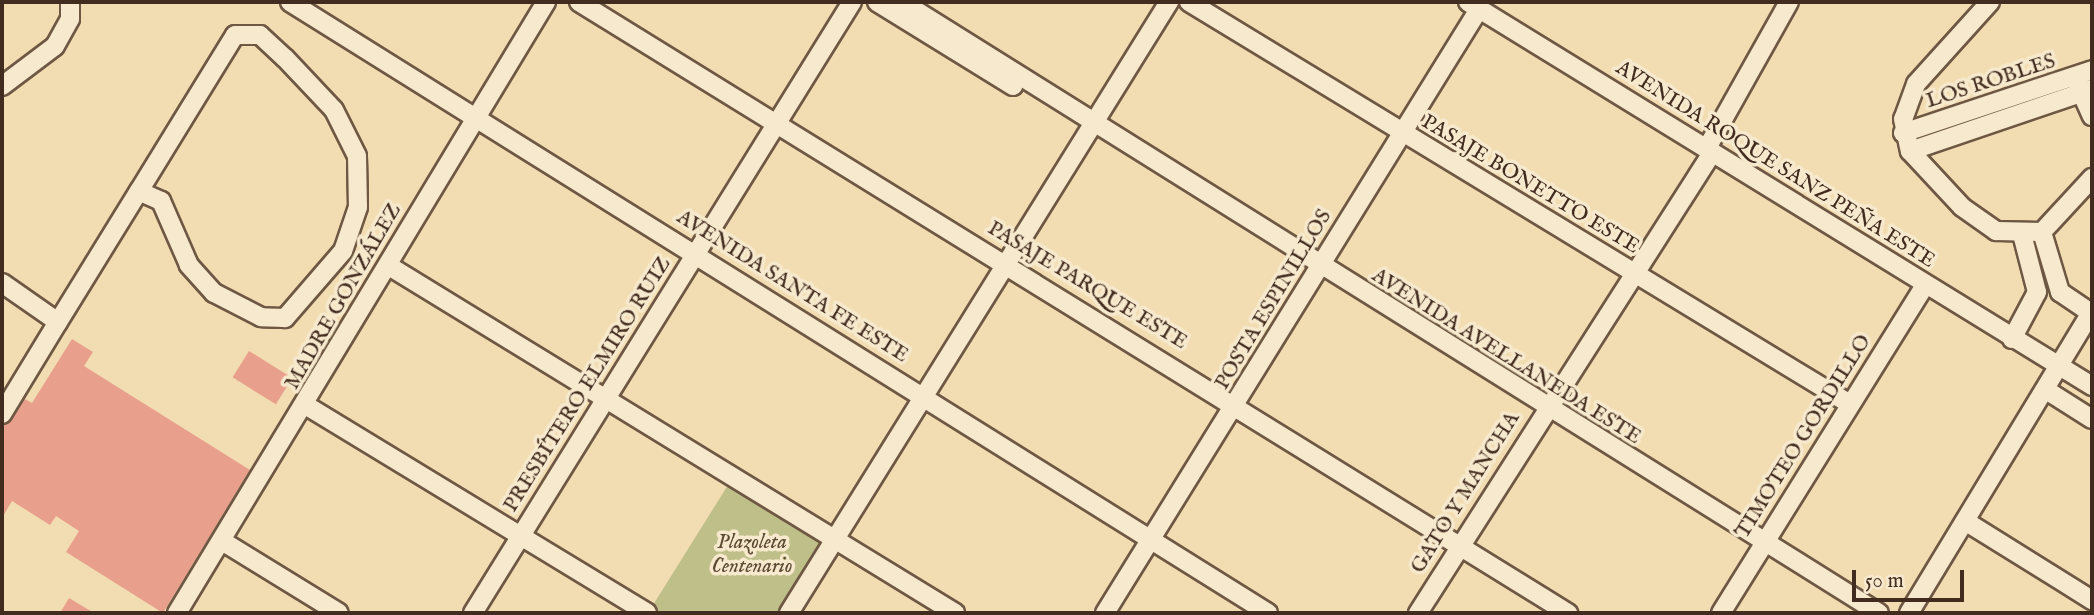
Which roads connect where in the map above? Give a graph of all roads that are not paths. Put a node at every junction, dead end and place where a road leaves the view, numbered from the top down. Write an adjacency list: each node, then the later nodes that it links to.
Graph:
1 (70, 2): 14 (street)
2 (290, 2): 16 (street, AVENIDA SANTA FE ESTE)
3 (547, 2): 16 (street, MADRE GONZÁLEZ)
4 (579, 2): 17 (street, PASAJE PARQUE ESTE)
5 (852, 2): 17 (street, PRESBÍTERO ELMIRO RUIZ)
6 (877, 2): 18 (street, AVENIDA AVELLANEDA ESTE)
7 (902, 2): 18 (street, AVENIDA AVELLANEDA ESTE)
8 (1169, 2): 18 (street)
9 (1189, 2): 20 (street, PASAJE BONETTO ESTE)
10 (1789, 2): 21 (street, GATO Y MANCHA)
11 (1990, 2): 19 (street)
12 (1473, 6): 20 (street, POSTA ESPINILLOS); 21 (street, AVENIDA ROQUE SANZ PEÑA ESTE)
13 (2086, 83): 15 (street); 19 (street, LOS ROBLES); 22 (street, LOS ROBLES)
14 (2, 86)
15 (2092, 116)
16 (476, 119): 27 (street, AVENIDA SANTA FE ESTE); 29 (street, MADRE GONZÁLEZ)
17 (778, 123): 27 (street, PRESBÍTERO ELMIRO RUIZ); 28 (street, PASAJE PARQUE ESTE)
18 (1098, 131): 28 (street); 30 (street, AVENIDA AVELLANEDA ESTE)
19 (1903, 133): 22 (street)
20 (1402, 134): 30 (street, POSTA ESPINILLOS); 31 (street, PASAJE BONETTO ESTE)
21 (1710, 151): 31 (street, GATO Y MANCHA); 33 (street, AVENIDA ROQUE SANZ PEÑA ESTE)
22 (1910, 151): 26 (street)
23 (2092, 178): 25 (street)
24 (139, 191): 24 (street); 35 (street)
25 (2042, 232): 26 (street); 34 (street)
26 (2022, 234): 36 (street)
27 (697, 253): 40 (street, PRESBÍTERO ELMIRO RUIZ); 41 (street, AVENIDA SANTA FE ESTE)
28 (1006, 264): 41 (street); 42 (street, PASAJE PARQUE ESTE)
29 (389, 266): 40 (street); 44 (street, MADRE GONZÁLEZ)
30 (1321, 267): 42 (street, POSTA ESPINILLOS); 45 (street, AVENIDA AVELLANEDA ESTE)
31 (1638, 277): 43 (street, PASAJE BONETTO ESTE); 45 (street, GATO Y MANCHA)
32 (2, 282): 35 (street)
33 (1925, 285): 36 (street, AVENIDA ROQUE SANZ PEÑA ESTE); 43 (street, TIMOTEO GORDILLO)
34 (2092, 312): 37 (street)
35 (58, 322): 46 (street)
36 (2012, 339): 37 (street, AVENIDA ROQUE SANZ PEÑA ESTE)
37 (2060, 366): 38 (street, AVENIDA ROQUE SANZ PEÑA ESTE); 39 (street)
38 (2092, 386)
39 (2046, 390): 47 (street); 48 (street)
40 (607, 396): 49 (street, PRESBÍTERO ELMIRO RUIZ); 50 (street)
41 (925, 397): 50 (street); 51 (street, AVENIDA SANTA FE ESTE)
42 (1238, 404): 51 (street, POSTA ESPINILLOS); 54 (street, PASAJE PARQUE ESTE)
43 (1850, 404): 53 (street, TIMOTEO GORDILLO)
44 (307, 406): 49 (street); 52 (street, MADRE GONZÁLEZ)
45 (1546, 408): 53 (street, AVENIDA AVELLANEDA ESTE); 54 (street, GATO Y MANCHA)
46 (2, 414)
47 (2092, 419)
48 (1965, 520): 55 (street); 68 (street)
49 (522, 535): 58 (street, PRESBÍTERO ELMIRO RUIZ); 59 (street)
50 (835, 539): 60 (street); 61 (street)
51 (1153, 539): 62 (street, POSTA ESPINILLOS); 63 (street, AVENIDA SANTA FE ESTE)
52 (222, 541): 56 (street, MADRE GONZÁLEZ); 57 (street)
53 (1763, 546): 66 (street, TIMOTEO GORDILLO); 67 (street, AVENIDA AVELLANEDA ESTE)
54 (1459, 547): 64 (street, GATO Y MANCHA); 65 (street, PASAJE PARQUE ESTE)
55 (2092, 600)
56 (177, 613)
57 (339, 613)
58 (473, 613)
59 (648, 613)
60 (789, 613)
61 (955, 613)
62 (1105, 613)
63 (1268, 613)
64 (1418, 613)
65 (1568, 613)
66 (1721, 613)
67 (1879, 613)
68 (1909, 613)

